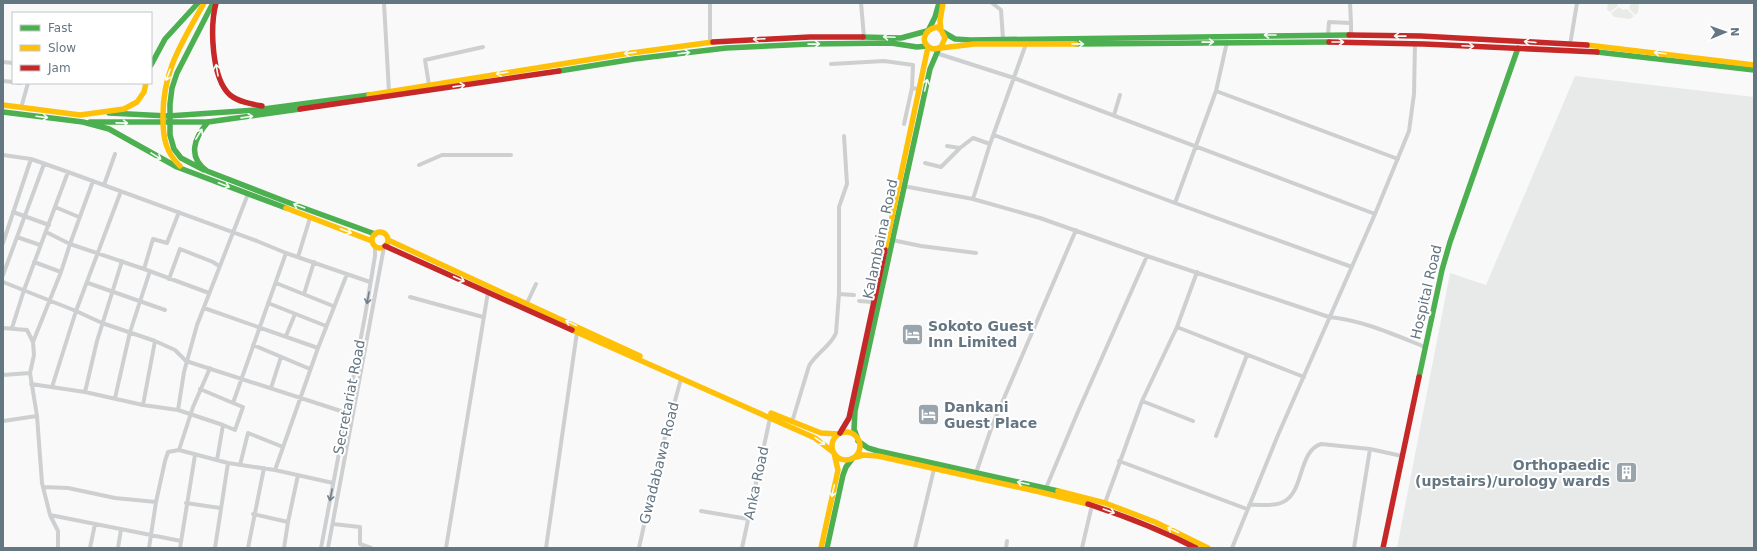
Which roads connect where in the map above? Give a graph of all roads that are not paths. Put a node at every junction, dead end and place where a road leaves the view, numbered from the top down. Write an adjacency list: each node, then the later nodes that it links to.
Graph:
1 (198, 3): 28 (main road)
2 (204, 3): 64 (main road, one-way to 64)
3 (214, 3): 42 (main road, one-way to 3); 65 (main road)
4 (384, 3): 39 (street)
5 (710, 3): 20 (street)
6 (861, 3): 17 (street)
7 (943, 3): 14 (main road)
8 (992, 3): 18 (street)
9 (1350, 3): 12 (street)
10 (1577, 3): 23 (street)
11 (938, 6): 13 (main road)
12 (1351, 23): 15 (street); 16 (street)
13 (928, 30): 14 (main road); 17 (main road, one-way to 17); 25 (main road)
14 (942, 31): 18 (main road); 27 (main road)
15 (1328, 35): 16 (main road); 18 (main road, one-way to 18)
16 (1351, 35): 23 (main road, one-way to 16)
17 (864, 37): 20 (main road, one-way to 20)
18 (1003, 39)
19 (1227, 42): 21 (main road, one-way to 21); 22 (main road, one-way to 19); 38 (street)
20 (710, 43): 35 (main road, one-way to 35)
21 (1414, 43): 26 (main road, one-way to 26); 60 (street)
22 (1026, 44): 27 (main road); 32 (street)
23 (1570, 45): 30 (main road, one-way to 23)
24 (483, 47): 35 (street)
25 (928, 47): 27 (main road); 37 (main road); 48 (main road, one-way to 25)
26 (1518, 48): 31 (main road); 149 (main road, Hospital Road)
27 (939, 49): 32 (street); 69 (main road, Kalambaina Road, one-way to 27)
28 (152, 63)
29 (831, 64): 36 (street)
30 (1754, 65)
31 (1754, 70)
32 (1014, 78): 46 (street); 50 (street)
33 (28, 84): 43 (street)
34 (146, 84): 45 (main road)
35 (429, 85): 39 (main road)
36 (912, 88): 37 (street); 49 (street)
37 (919, 89): 126 (main road)
38 (1216, 91): 54 (street); 60 (street)
39 (389, 92): 42 (main road)
40 (1120, 95): 46 (street)
41 (3, 105): 43 (main road)
42 (280, 107): 45 (main road)
43 (21, 108): 45 (main road)
44 (3, 112): 47 (main road, one-way to 47)
45 (80, 115)
46 (1114, 116): 54 (street)
47 (82, 122): 48 (main road, one-way to 48); 64 (main road, one-way to 64)
48 (208, 122): 65 (main road, one-way to 48)
49 (904, 124)
50 (994, 135): 52 (street); 73 (street)
51 (844, 136): 120 (street)
52 (990, 144): 55 (street); 72 (street)
53 (947, 146): 55 (street)
54 (1195, 146): 73 (street); 77 (street)
55 (960, 148): 61 (street)
56 (115, 154): 68 (street)
57 (3, 155): 59 (street)
58 (511, 155): 63 (street)
59 (31, 159): 62 (street); 75 (street)
60 (1398, 159): 77 (street)
61 (925, 163)
62 (44, 164): 66 (street); 78 (street)
63 (419, 165)
64 (188, 171): 71 (main road, one-way to 71)
65 (208, 171): 85 (main road, one-way to 65)
66 (68, 172): 67 (street); 74 (street)
67 (93, 181): 68 (street); 79 (street)
68 (104, 185): 70 (street)
69 (903, 186): 72 (street); 87 (main road, Kalambaina Road)
70 (121, 191): 76 (street); 93 (street)
71 (248, 194): 80 (main road); 84 (street)
72 (973, 199): 82 (street)
73 (1175, 203): 102 (street)
74 (55, 207): 79 (street); 81 (street)
75 (13, 212): 78 (street); 88 (street)
76 (179, 212): 84 (street); 103 (street)
77 (1375, 214): 102 (street)
78 (26, 216): 81 (street); 86 (street)
79 (79, 217): 89 (street)
80 (310, 218): 90 (main road, one-way to 90); 97 (street)
81 (49, 226): 83 (street)
82 (1076, 230): 96 (street); 196 (street)
83 (46, 232): 89 (street); 92 (street)
84 (232, 232): 94 (street); 101 (street)
85 (375, 234): 90 (main road); 91 (main road)
86 (17, 237): 92 (street); 107 (street)
87 (892, 240): 95 (street); 181 (main road, Kalambaina Road)
88 (3, 243)
89 (70, 244): 93 (street); 105 (street)
90 (373, 244): 91 (main road); 111 (street, Secretariat Road)
91 (386, 244): 117 (main road, one-way to 117); 128 (main road); 213 (street, Secretariat Road)
92 (40, 245): 99 (street)
93 (98, 253): 98 (street); 112 (street)
94 (286, 253): 97 (street); 113 (street)
95 (976, 253)
96 (1147, 256): 106 (street); 200 (street)
97 (298, 257): 100 (street)
98 (122, 261): 103 (street); 116 (street)
99 (34, 262): 105 (street); 115 (street)
100 (314, 262): 108 (street); 119 (street)
101 (219, 266): 109 (street); 118 (street)
102 (1352, 267): 135 (street)
103 (144, 269): 104 (street)
104 (150, 271): 109 (street); 125 (street)
105 (61, 272): 123 (street)
106 (1197, 272): 135 (street); 139 (street)
107 (3, 274)
108 (347, 274): 111 (street); 129 (street)
109 (169, 279): 118 (street)
110 (3, 282): 115 (street)
111 (370, 282): 171 (street, Secretariat Road, one-way to 171)
112 (88, 283): 116 (street); 132 (street)
113 (276, 283): 119 (street); 127 (street)
114 (536, 284): 128 (street)
115 (24, 290): 123 (street); 141 (street)
116 (112, 292): 125 (street); 136 (street)
117 (488, 292): 134 (street); 143 (main road)
118 (209, 293): 130 (street)
119 (304, 294): 129 (street)
120 (839, 294): 121 (street); 177 (street)
121 (854, 295)
122 (410, 296): 134 (street)
123 (50, 300): 132 (street); 146 (street)
124 (859, 301): 126 (street)
125 (140, 302): 131 (street); 142 (street)
126 (873, 302): 179 (main road)
127 (268, 303): 133 (street); 138 (street)
128 (527, 303): 177 (main road, one-way to 128)
129 (333, 306): 137 (street)
130 (204, 308): 138 (street); 152 (street)
131 (165, 310)
132 (76, 311): 136 (street); 161 (street)
133 (295, 314): 137 (street); 144 (street)
134 (483, 317): 229 (street)
135 (1329, 317): 149 (street); 157 (street)
136 (102, 323): 142 (street); 164 (street)
137 (326, 326): 148 (street)
138 (260, 327): 144 (street); 147 (street)
139 (1177, 327): 150 (street); 167 (street)
140 (3, 328): 141 (street)
141 (12, 328): 146 (street)
142 (130, 332): 145 (street); 165 (street)
143 (577, 332): 159 (main road); 230 (street)
144 (286, 336): 148 (street)
145 (155, 341): 152 (street); 169 (street)
146 (33, 342): 155 (street)
147 (253, 345): 151 (street); 158 (street)
148 (318, 348): 154 (street)
149 (1425, 348): 187 (main road, Hospital Road)
150 (1247, 355): 157 (street); 180 (street)
151 (281, 357): 154 (street); 162 (street)
152 (186, 361): 153 (street); 170 (street)
153 (210, 368): 158 (street); 163 (street)
154 (310, 368): 166 (street)
155 (30, 373): 156 (street); 160 (street)
156 (3, 375)
157 (1304, 376): 205 (street)
158 (242, 378): 162 (street); 168 (street)
159 (681, 378): 174 (main road); 231 (street, Gwadabawa Road)
160 (31, 384): 161 (street); 173 (street)
161 (52, 387): 164 (street)
162 (270, 388): 166 (street)
163 (200, 390): 168 (street); 172 (street)
164 (86, 392): 165 (street)
165 (115, 398): 169 (street)
166 (299, 398): 171 (street); 182 (street)
167 (1142, 401): 176 (street); 190 (street)
168 (233, 403): 178 (street)
169 (143, 405): 170 (street)
170 (178, 410): 172 (street)
171 (347, 412): 198 (street, Secretariat Road)
172 (191, 414): 178 (street); 184 (street)
173 (37, 416): 175 (street); 199 (street)
174 (770, 418): 185 (main road, one-way to 185); 210 (street, Anka Road)
175 (3, 421)
176 (1193, 421)
177 (792, 422): 179 (main road)
178 (223, 425): 189 (street)
179 (839, 434): 181 (main road); 185 (main road)
180 (1216, 436)
181 (857, 439): 188 (main road); 196 (main road)
182 (283, 447): 192 (street); 195 (street)
183 (1370, 449): 187 (street); 205 (street); 241 (street)
184 (179, 450): 186 (street); 201 (street)
185 (833, 453): 188 (main road); 233 (main road, one-way to 233)
186 (195, 455): 189 (street); 202 (street)
187 (1402, 456): 242 (main road, Hospital Road)
188 (852, 458): 194 (main road); 234 (main road)
189 (217, 460): 191 (street)
190 (1119, 461): 203 (street); 205 (street)
191 (228, 463): 192 (street); 206 (street)
192 (240, 465): 193 (street)
193 (264, 468): 195 (street); 208 (street)
194 (934, 469): 204 (main road); 235 (street)
195 (276, 470): 197 (street)
196 (976, 473): 200 (main road, one-way to 196)
197 (298, 475): 198 (street); 211 (street)
198 (333, 483): 226 (street, Secretariat Road, one-way to 226)
199 (43, 487): 201 (street); 209 (street)
200 (1046, 488): 203 (main road)
201 (156, 502): 215 (street)
202 (186, 503): 206 (street); 216 (street)
203 (1105, 503): 239 (main road, one-way to 203)
204 (1092, 505): 237 (street); 238 (main road, one-way to 238)
205 (1248, 507): 240 (street)
206 (220, 508): 223 (street)
207 (701, 511): 210 (street)
208 (253, 514): 211 (street); 224 (street)
209 (50, 515): 212 (street); 218 (street)
210 (748, 519): 232 (street, Anka Road)
211 (288, 522): 225 (street)
212 (95, 524): 214 (street); 219 (street)
213 (333, 524): 227 (street, Secretariat Road); 228 (street)
214 (121, 529): 215 (street); 220 (street)
215 (152, 535): 216 (street); 221 (street)
216 (181, 541): 222 (street)
217 (1007, 541): 236 (street)
218 (58, 548)
219 (90, 548)
220 (118, 548)
221 (149, 548)
222 (180, 548)
223 (215, 548)
224 (248, 548)
225 (284, 548)
226 (321, 548)
227 (328, 548)
228 (371, 548)
229 (446, 548)
230 (546, 548)
231 (639, 548)
232 (742, 548)
233 (821, 548)
234 (827, 548)
235 (915, 548)
236 (1006, 548)
237 (1082, 548)
238 (1196, 548)
239 (1208, 548)
240 (1232, 548)
241 (1354, 548)
242 (1383, 548)

